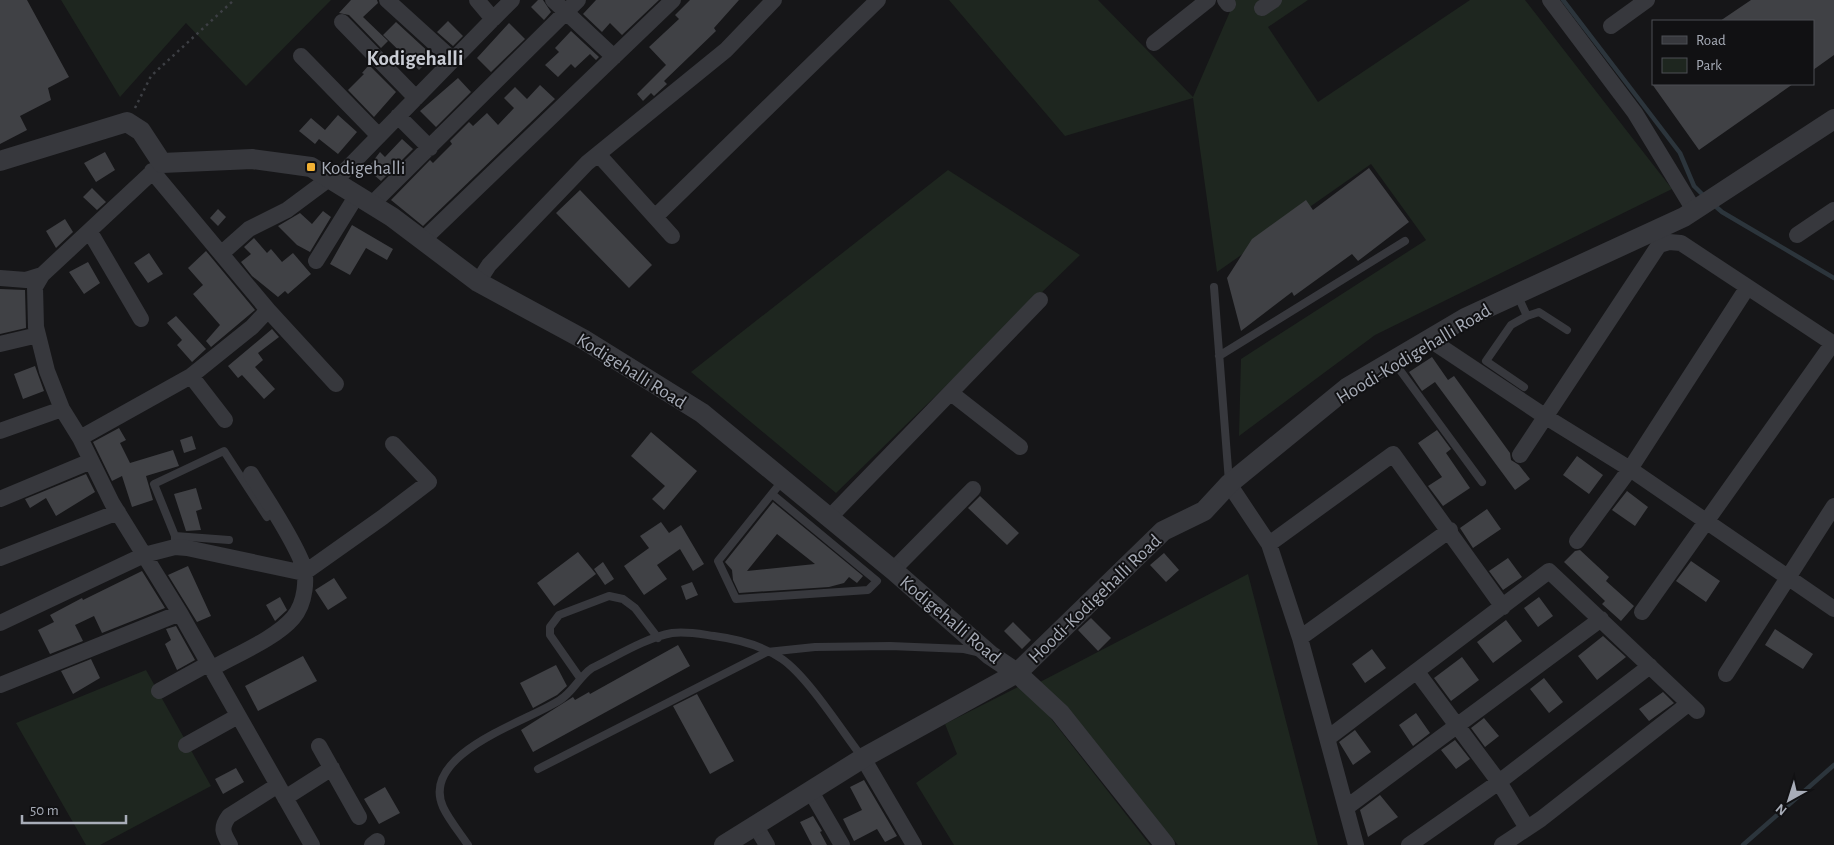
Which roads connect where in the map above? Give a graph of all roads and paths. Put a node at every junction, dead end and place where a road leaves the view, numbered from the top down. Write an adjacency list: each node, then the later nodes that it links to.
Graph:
1 (234, 0): 24 (path)
2 (387, 0): 20 (street)
3 (477, 0): 14 (street)
4 (512, 0): 14 (street)
5 (553, 0): 13 (street)
6 (578, 0): 13 (street)
7 (673, 0): 19 (street)
8 (774, 0): 27 (street)
9 (878, 0): 34 (street)
10 (1208, 0): 17 (street)
11 (1550, 0): 32 (street)
12 (1647, 0): 16 (street)
13 (566, 13): 19 (street); 26 (street)
14 (493, 19): 20 (street)
15 (342, 22): 21 (street)
16 (1611, 26)
17 (1154, 43)
18 (301, 56): 25 (street)
19 (614, 57): 38 (street)
20 (453, 60): 21 (street)
21 (416, 98): 22 (street)
22 (398, 116): 25 (street); 26 (street)
23 (1834, 119): 32 (street, Hoodi-Kodigehalli Road)
24 (127, 122): 28 (street); 29 (street)
25 (379, 136): 30 (street)
26 (430, 148): 31 (street)
27 (598, 154): 34 (street); 44 (street)
28 (0, 161)
29 (157, 167): 30 (street, Kodigehalli Road); 35 (street); 40 (street)
30 (332, 180): 31 (street, Kodigehalli Road); 40 (street)
31 (364, 200): 38 (street, Kodigehalli Road); 41 (street)
32 (1704, 204): 48 (street, Hoodi-Kodigehalli Road)
33 (1834, 210): 36 (street)
34 (655, 217): 37 (street)
35 (90, 232): 42 (street); 51 (street)
36 (1797, 235)
37 (672, 236)
38 (424, 239): 44 (street, Kodigehalli Road)
39 (1405, 241): 57 (lane)
40 (222, 253): 49 (street)
41 (316, 261)
42 (42, 275): 43 (street); 53 (street)
43 (0, 278)
44 (478, 282): 76 (street, Kodigehalli Road)
45 (1214, 287): 57 (lane)
46 (1747, 288): 56 (street); 64 (street); 72 (street)
47 (1040, 300): 62 (street)
48 (1518, 304): 50 (lane); 54 (street, Hoodi-Kodigehalli Road)
49 (268, 310): 59 (street); 60 (street)
50 (1527, 316): 52 (lane); 61 (lane)
51 (141, 319)
52 (1567, 330)
53 (38, 335): 55 (street); 63 (street)
54 (1429, 339): 58 (street, Hoodi-Kodigehalli Road); 64 (street)
55 (0, 344)
56 (1833, 344): 83 (street)
57 (1219, 356): 75 (lane)
58 (1392, 361): 74 (lane); 75 (street, Hoodi-Kodigehalli Road)
59 (191, 376): 65 (street); 67 (street)
60 (336, 384)
61 (1524, 387)
62 (950, 393): 69 (street); 82 (street)
63 (62, 409): 66 (street); 67 (street)
64 (1546, 417): 70 (street); 72 (street)
65 (225, 420)
66 (0, 431)
67 (80, 438): 71 (street)
68 (393, 444): 92 (street)
69 (1020, 447)
70 (1520, 455)
71 (91, 461): 78 (street); 80 (street)
72 (1630, 469): 83 (street); 86 (street)
73 (252, 474): 92 (street)
74 (1482, 482)
75 (1229, 484): 88 (street); 107 (street, Hoodi-Kodigehalli Road)
76 (778, 487): 82 (street, Kodigehalli Road); 91 (lane); 91 (lane)
77 (973, 489): 91 (street)
78 (0, 499)
79 (1834, 506): 93 (street)
80 (118, 512): 89 (street); 90 (street)
81 (267, 517): 87 (lane)
82 (829, 518): 91 (street, Kodigehalli Road)
83 (1706, 523): 93 (street); 96 (street)
84 (1450, 530): 88 (street); 94 (street); 101 (street)
85 (228, 540): 87 (lane)
86 (1577, 541)
87 (175, 542): 89 (street); 92 (street)
88 (1268, 544): 101 (street)
89 (144, 555): 97 (street); 99 (street)
90 (0, 558)
91 (880, 567): 103 (street, Kodigehalli Road)
92 (304, 573): 104 (street)
93 (1787, 578): 95 (street); 108 (street)
94 (1503, 606): 98 (street); 106 (street)
95 (1834, 609)
96 (1642, 612)
97 (180, 613): 104 (street); 110 (street)
98 (1600, 620): 105 (street); 113 (street)
99 (0, 622)
100 (658, 638): 102 (lane); 109 (lane); 109 (lane)
101 (1300, 638): 114 (street)
102 (767, 652): 103 (lane); 117 (lane); 119 (lane)
103 (990, 655): 107 (street, Kodigehalli Road)
104 (210, 666): 111 (street); 112 (street)
105 (1650, 666): 120 (street); 126 (street)
106 (1417, 672): 113 (street); 114 (street)
107 (1017, 673): 117 (street, Hoodi-Kodigehalli Road); 134 (street, Kodigehalli Road)
108 (1726, 674)
109 (580, 678): 129 (lane)
110 (0, 685)
111 (159, 691)
112 (238, 716): 115 (street); 122 (street)
113 (1457, 726): 120 (street); 123 (street)
114 (1328, 738): 123 (street)
115 (186, 745)
116 (319, 746): 118 (street)
117 (863, 758): 121 (street, Hoodi-Kodigehalli Road); 133 (street)
118 (332, 768): 122 (street); 124 (street)
119 (538, 769)
120 (1500, 782): 126 (street); 136 (street)
121 (810, 790): 125 (street, Hoodi-Kodigehalli Road); 132 (street)
122 (282, 792): 127 (street); 128 (street)
123 (1347, 807): 135 (street)
124 (359, 817)
125 (755, 824): 130 (street, Hoodi-Kodigehalli Road); 131 (street)
126 (1527, 828): 137 (street)
127 (230, 845)
128 (312, 845)
129 (468, 845)
130 (724, 845)
131 (767, 845)
132 (842, 845)
133 (914, 845)
134 (1166, 845)
135 (1356, 845)
136 (1409, 845)
137 (1502, 845)

